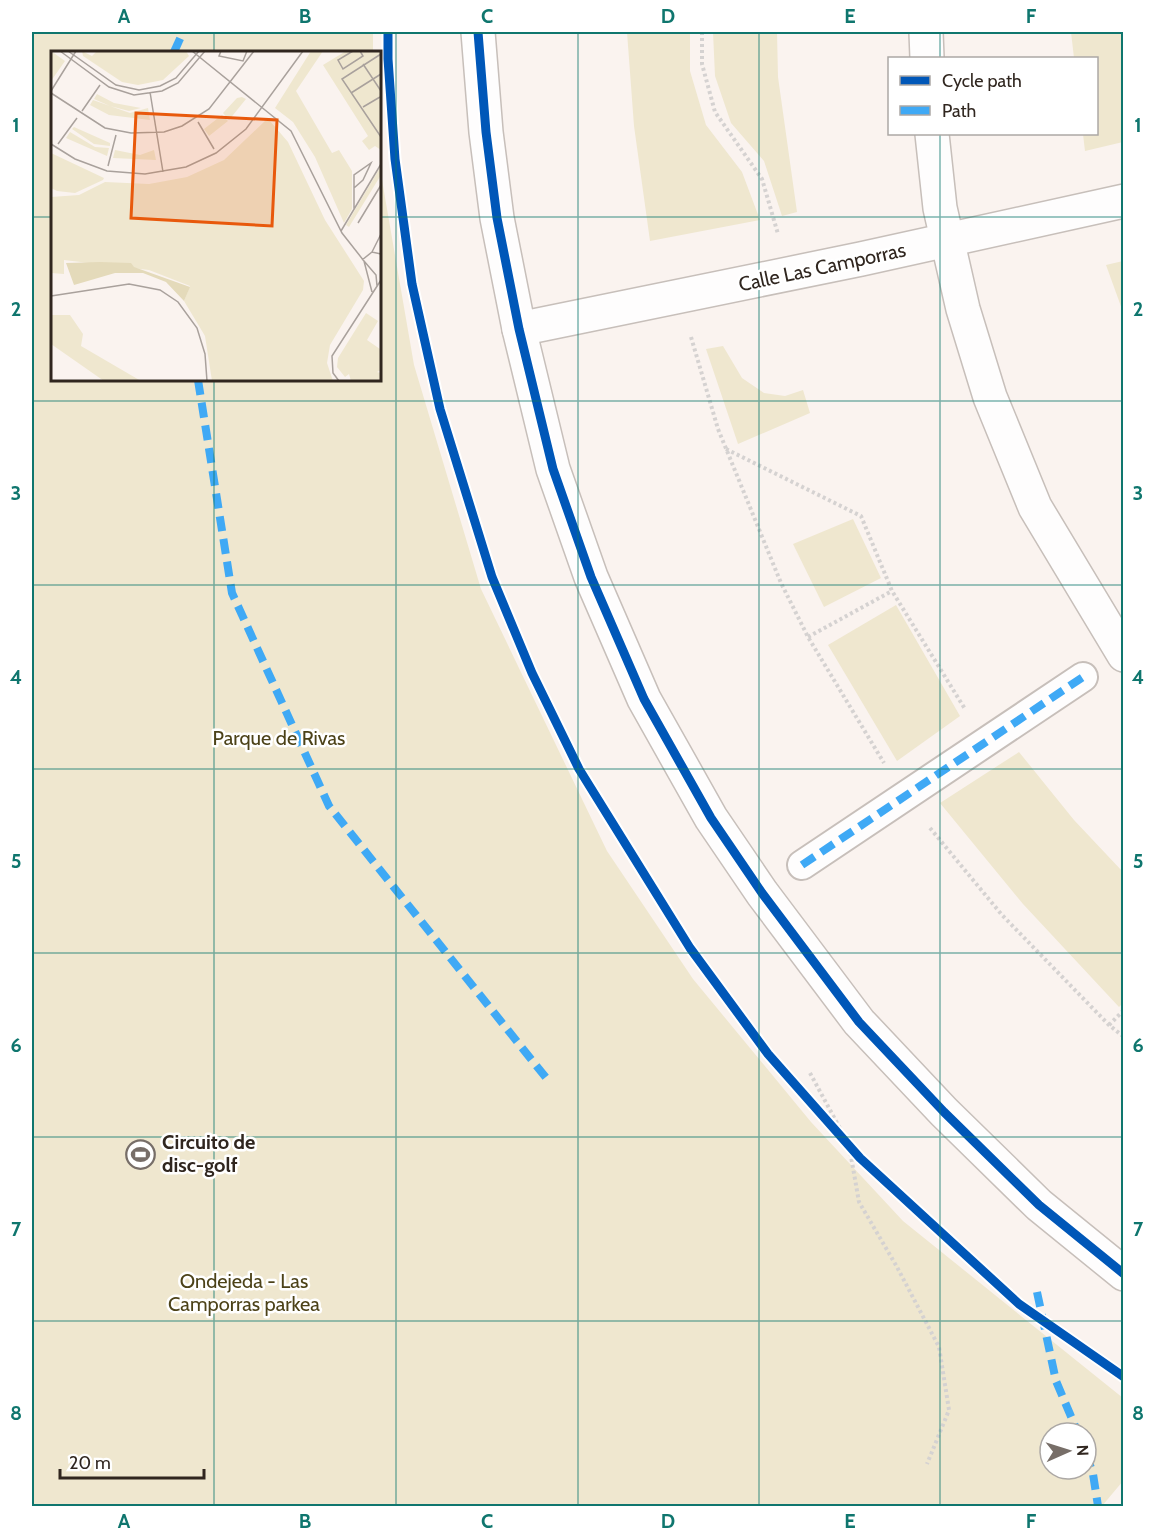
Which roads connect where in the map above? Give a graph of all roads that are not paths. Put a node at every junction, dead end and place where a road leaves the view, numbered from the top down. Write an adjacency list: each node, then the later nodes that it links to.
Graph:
1 (478, 32): 7 (street)
2 (926, 32): 3 (street)
3 (927, 57)
4 (932, 135): 6 (street)
5 (1124, 201): 6 (street, Calle Las Camporras)
6 (948, 240): 7 (street, Calle Las Camporras); 8 (street)
7 (519, 329): 11 (street)
8 (1124, 655)
9 (1083, 677): 10 (street)
10 (802, 865)
11 (1124, 1274)

